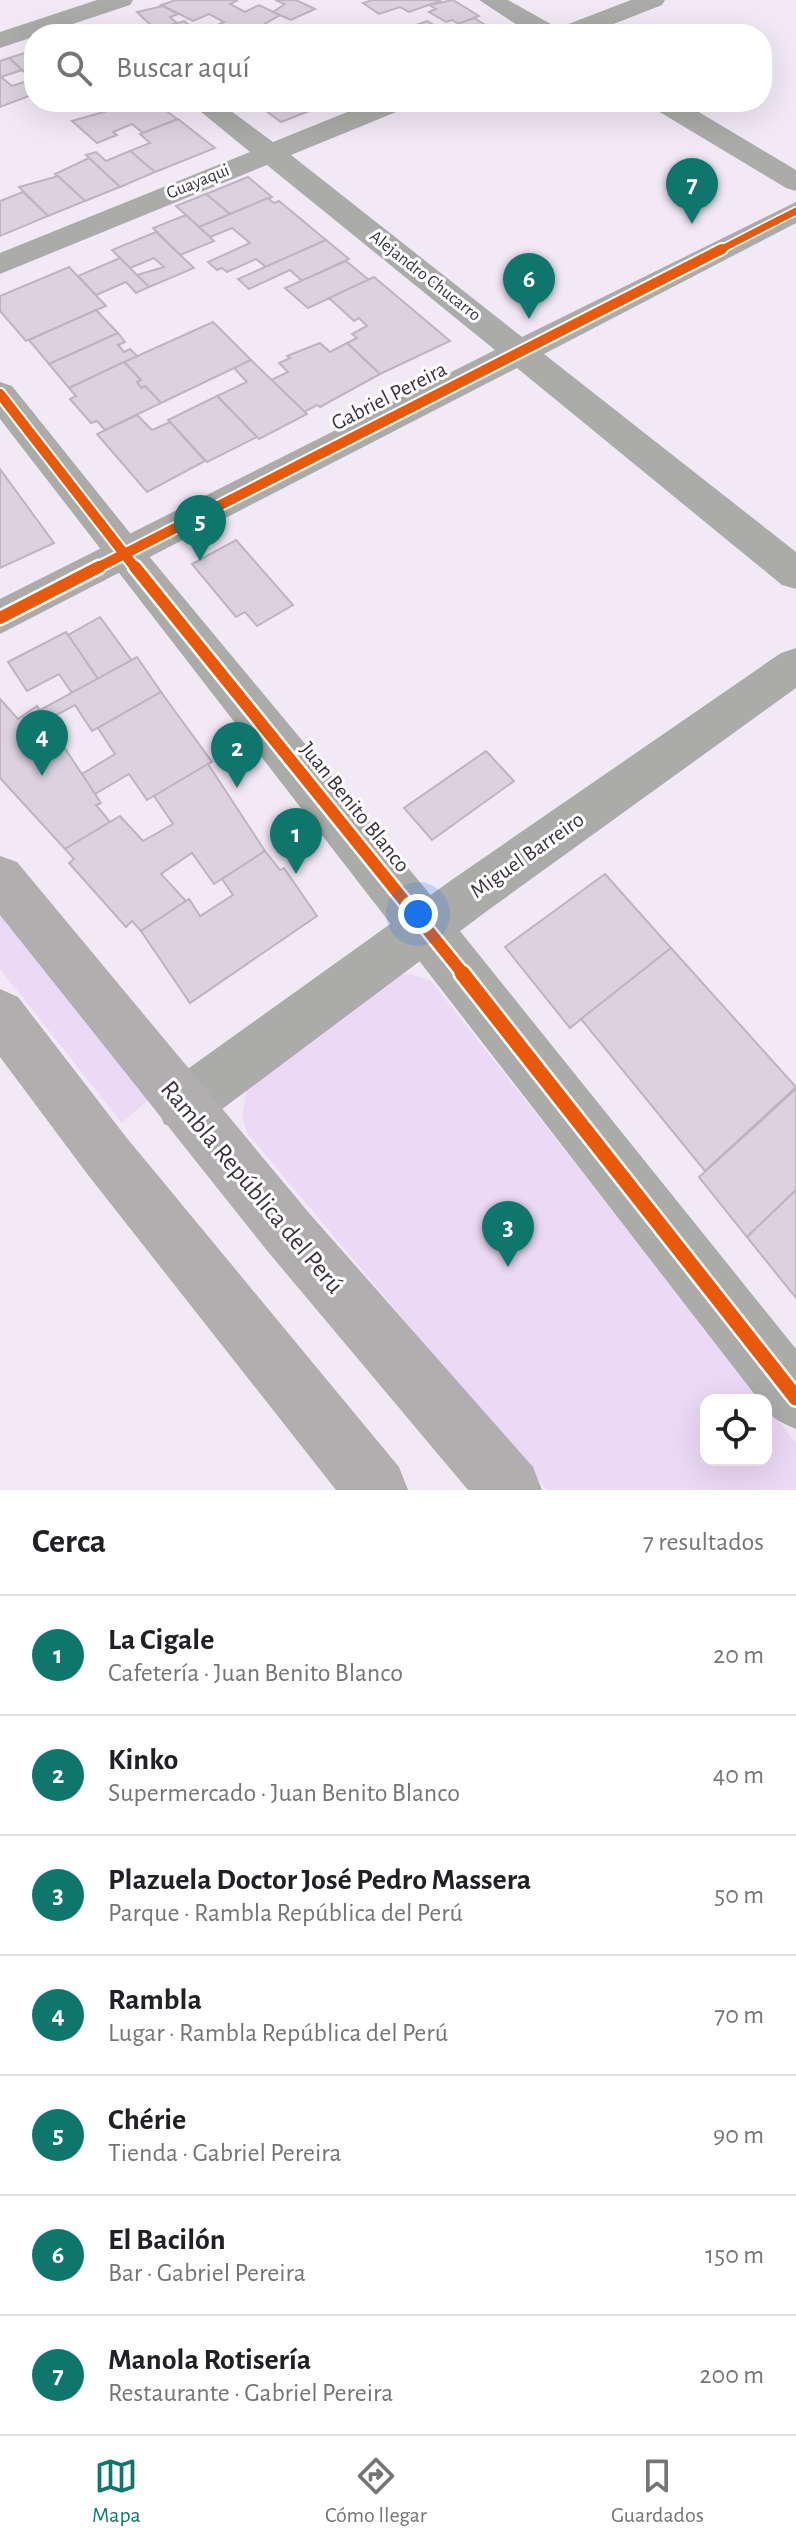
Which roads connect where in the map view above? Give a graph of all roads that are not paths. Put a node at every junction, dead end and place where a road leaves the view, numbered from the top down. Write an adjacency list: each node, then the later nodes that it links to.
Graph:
1 (121, 0): 5 (street)
2 (491, 0): 8 (street)
3 (653, 0): 9 (street)
4 (38, 5): 5 (street)
5 (72, 16): 6 (street); 7 (street)
6 (48, 24)
7 (95, 24)
8 (532, 24)
9 (592, 24)
10 (24, 32): 11 (street)
11 (0, 40)
12 (215, 112): 15 (street, Alejandro Chucarro)
13 (371, 112): 15 (street, Guayaqui)
14 (680, 112): 16 (street)
15 (269, 153): 18 (street, Guayaqui); 19 (street, Alejandro Chucarro)
16 (796, 182)
17 (796, 211): 19 (street, Gabriel Pereira)
18 (0, 264)
19 (520, 351): 21 (street, Gabriel Pereira); 22 (street, Alejandro Chucarro)
20 (0, 394): 21 (street, Juan Benito Blanco)
21 (124, 554): 23 (street, Gabriel Pereira); 26 (street, Juan Benito Blanco)
22 (796, 574)
23 (0, 618)
24 (796, 665): 26 (street, Miguel Barreiro)
25 (0, 878): 28 (main road, Rambla República del Perú)
26 (426, 927): 28 (street, Miguel Barreiro); 29 (street, Juan Benito Blanco)
27 (0, 1015): 30 (main road)
28 (183, 1105): 31 (main road, Rambla República del Perú)
29 (796, 1398)
30 (376, 1490)
31 (510, 1490)

